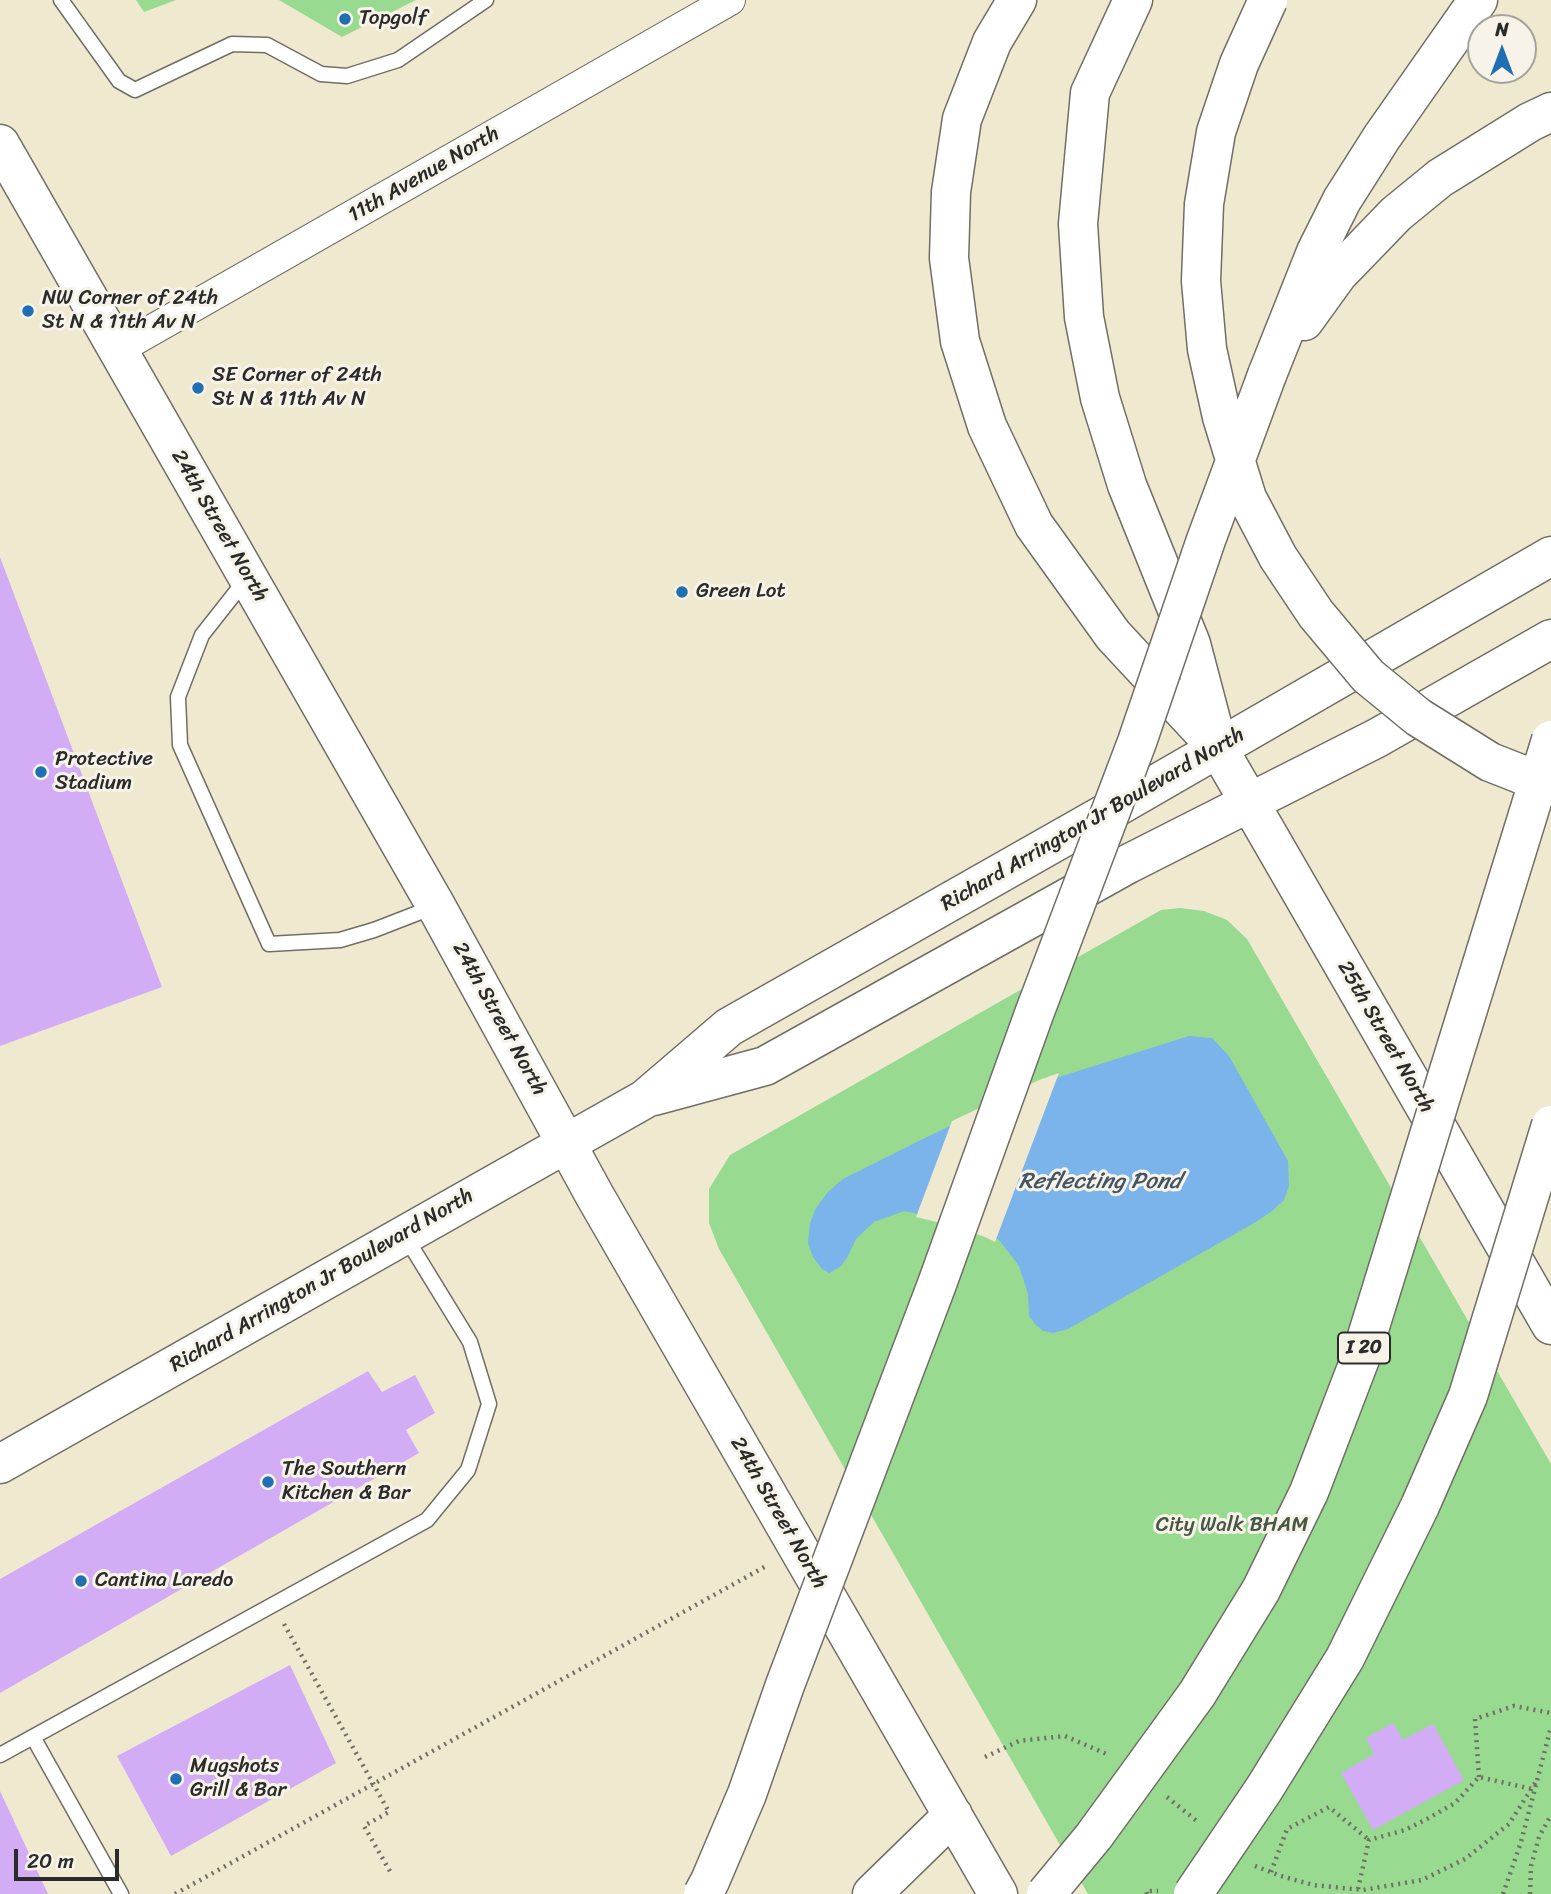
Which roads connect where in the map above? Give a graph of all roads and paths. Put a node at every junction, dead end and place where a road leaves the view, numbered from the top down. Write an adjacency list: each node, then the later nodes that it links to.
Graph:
1 (61, 0): 2 (lane)
2 (485, 0)
3 (730, 0): 10 (street, 11th Avenue North)
4 (1017, 0): 16 (main road)
5 (1268, 0): 17 (main road, bridge)
6 (1478, 0): 11 (main road)
7 (1132, 2): 16 (main road)
8 (1551, 112): 11 (main road)
9 (0, 144): 10 (main road, 24th Street North)
10 (117, 350): 13 (main road, 24th Street North)
11 (1267, 375): 45 (main road, bridge)
12 (1551, 556): 16 (main road, Richard Arrington Jr Boulevard North)
13 (248, 577): 19 (main road, 24th Street North); 19 (lane)
14 (1551, 639): 18 (main road, Richard Arrington Jr Boulevard North)
15 (1551, 740): 48 (main road, I 20, bridge)
16 (1218, 748): 18 (main road, 25th Street North); 20 (main road, Richard Arrington Jr Boulevard North)
17 (1551, 786)
18 (1249, 802): 20 (main road, Richard Arrington Jr Boulevard North); 26 (main road, 25th Street North)
19 (436, 906): 22 (main road, 24th Street North)
20 (645, 1099): 22 (main road, Richard Arrington Jr Boulevard North)
21 (1551, 1125): 25 (main road, bridge)
22 (566, 1142): 24 (main road, Richard Arrington Jr Boulevard North); 28 (main road, 24th Street North)
23 (1551, 1205): 25 (main road, bridge)
24 (404, 1234): 27 (main road, Richard Arrington Jr Boulevard North); 29 (lane)
25 (1494, 1310): 49 (main road, bridge)
26 (1551, 1325)
27 (0, 1464)
28 (798, 1548): 35 (path); 37 (main road, 24th Street North)
29 (274, 1604): 32 (lane); 35 (path)
30 (1551, 1713): 34 (path)
31 (1551, 1727): 50 (path)
32 (33, 1737): 33 (lane); 43 (lane)
33 (0, 1755)
34 (1479, 1777): 36 (path); 39 (path)
35 (374, 1783): 40 (path); 44 (path)
36 (1532, 1789)
37 (953, 1815): 46 (main road); 47 (main road, 24th Street North)
38 (1551, 1815): 51 (path)
39 (1369, 1840): 41 (path); 42 (path)
40 (391, 1872)
41 (1271, 1872)
42 (1357, 1889)
43 (121, 1894)
44 (175, 1894)
45 (703, 1894)
46 (872, 1894)
47 (998, 1894)
48 (1046, 1894)
49 (1193, 1894)
50 (1503, 1894)
51 (1530, 1894)

